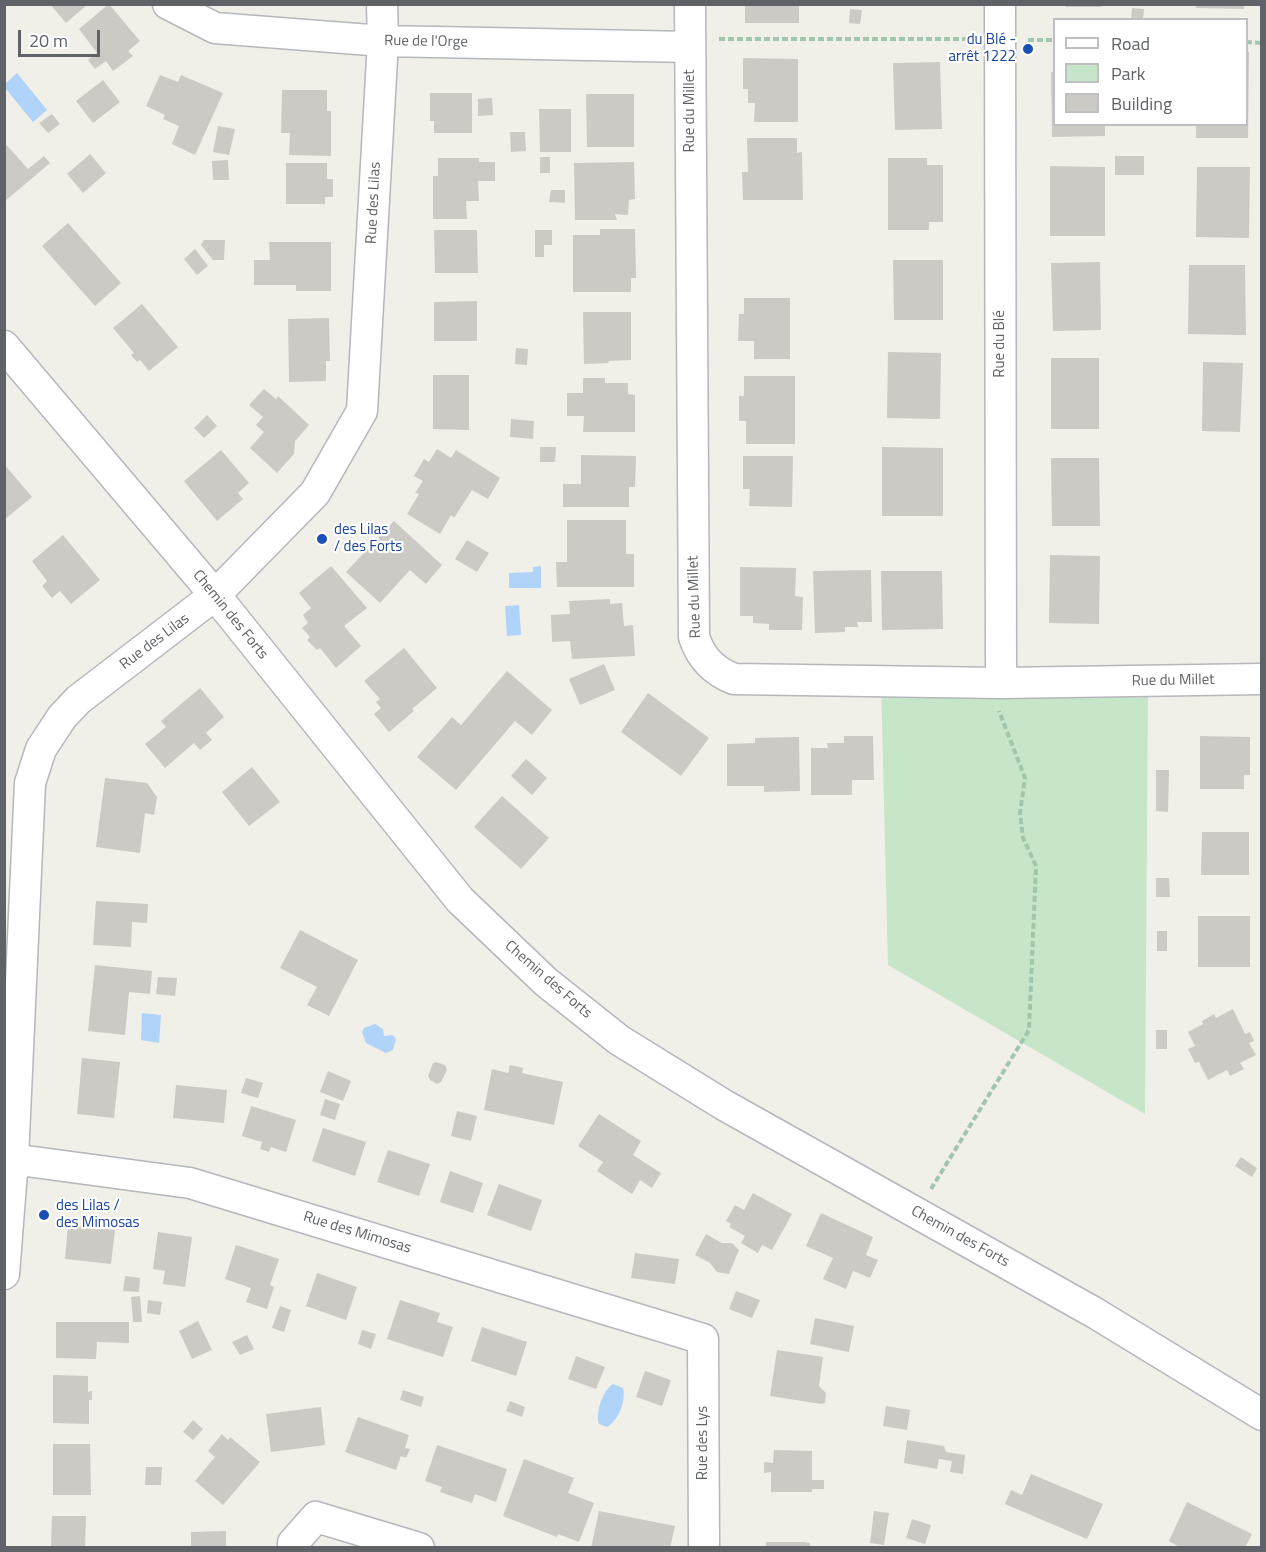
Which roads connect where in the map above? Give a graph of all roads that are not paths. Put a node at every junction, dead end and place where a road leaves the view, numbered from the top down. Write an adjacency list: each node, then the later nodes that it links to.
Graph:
1 (168, 4): 5 (street, Rue de l'Orge)
2 (382, 4): 5 (street, Rue des Lilas)
3 (690, 4): 6 (street, Rue du Millet)
4 (1000, 4): 10 (street, Rue du Blé)
5 (383, 41): 6 (street, Rue de l'Orge); 8 (street, Rue des Lilas)
6 (690, 43): 10 (street, Rue du Millet)
7 (4, 346): 8 (street, Chemin des Forts)
8 (215, 595): 11 (street, Rue des Lilas); 15 (street, Chemin des Forts)
9 (1262, 679): 10 (street, Rue du Millet)
10 (1001, 683)
11 (15, 871): 12 (street, Rue des Lilas)
12 (9, 1159): 13 (street, Rue des Lilas); 14 (street, Rue des Mimosas)
13 (4, 1274)
14 (703, 1339): 18 (street, Rue des Lys)
15 (1262, 1415)
16 (293, 1548): 17 (street)
17 (419, 1548)
18 (704, 1548)

